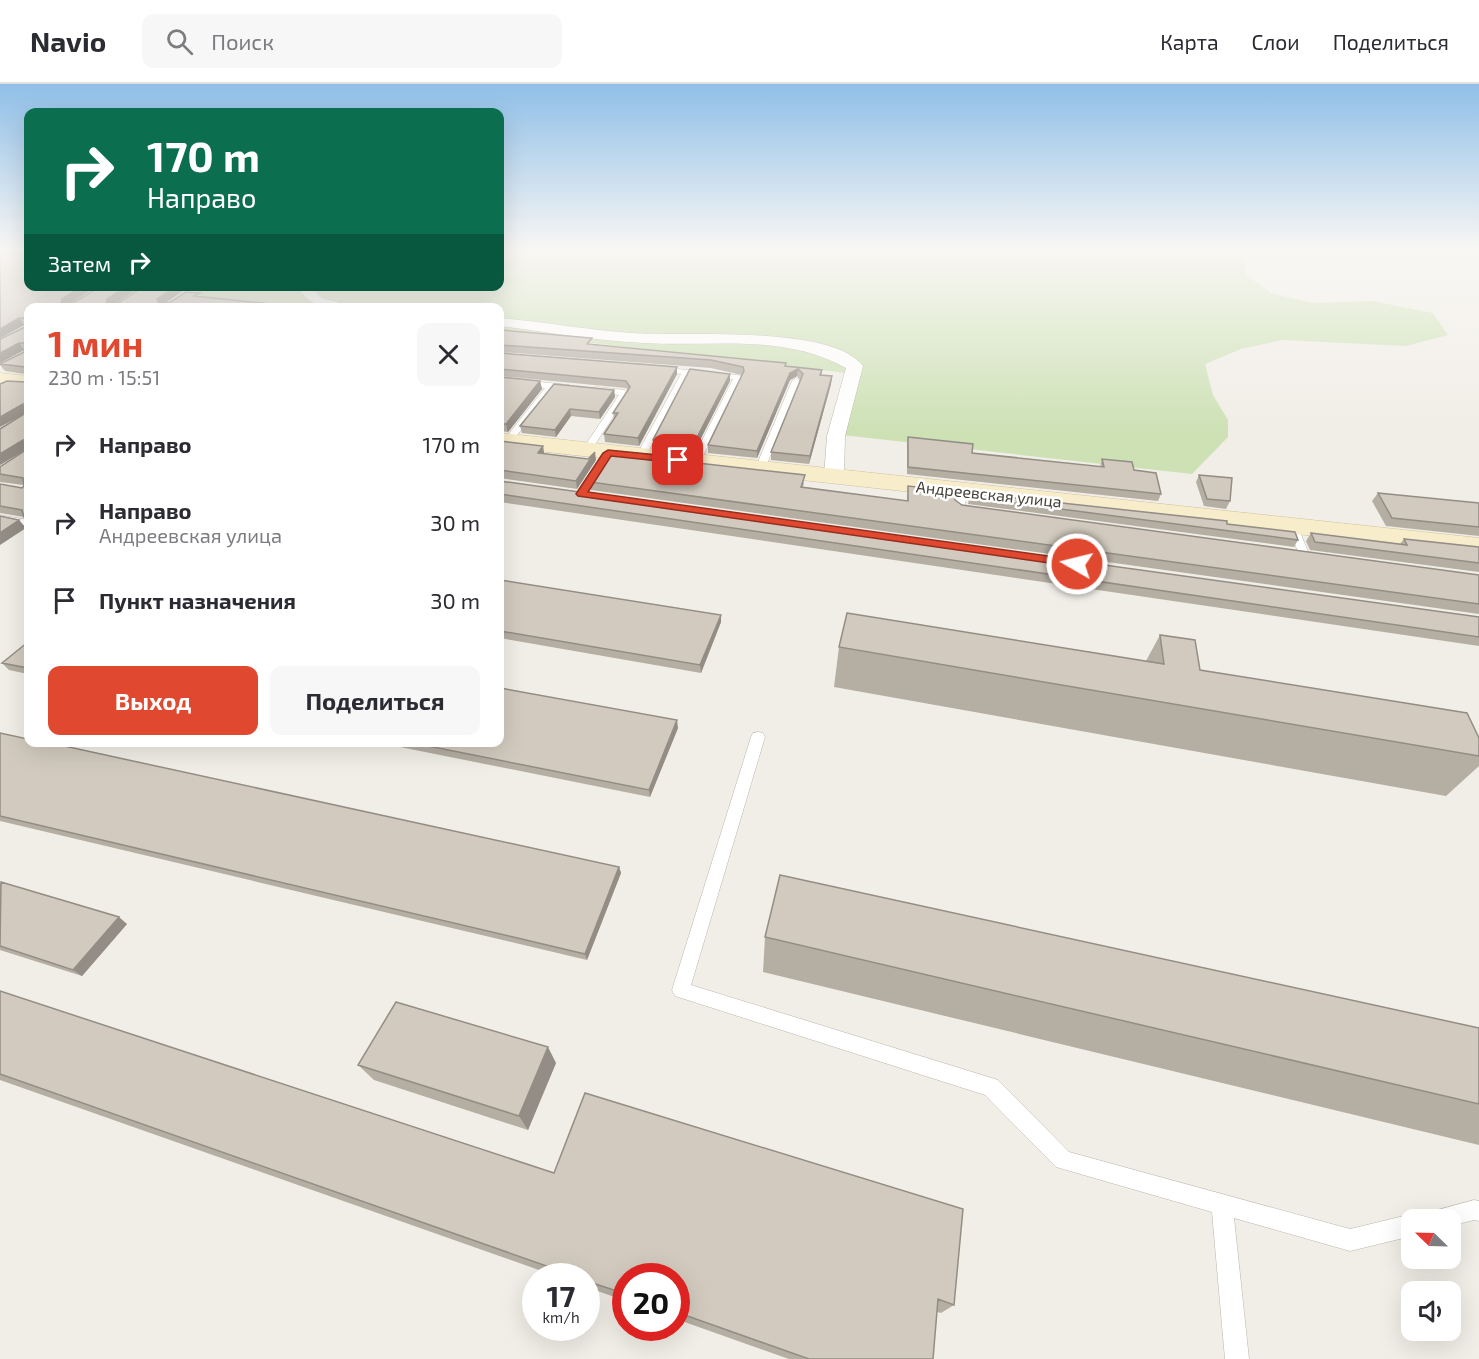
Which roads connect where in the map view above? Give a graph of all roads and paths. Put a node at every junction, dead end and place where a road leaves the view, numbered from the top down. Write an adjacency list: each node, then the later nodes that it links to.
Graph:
1 (504, 321): 12 (street)
2 (650, 368): 3 (lane)
3 (686, 371): 9 (lane); 10 (lane)
4 (504, 380): 6 (lane)
5 (796, 381): 11 (lane)
6 (551, 386): 7 (lane); 8 (lane)
7 (504, 440): 8 (street, Андреевская улица)
8 (597, 451): 9 (street, Андреевская улица); 14 (lane)
9 (641, 456): 10 (street, Андреевская улица)
10 (696, 462): 11 (street, Андреевская улица)
11 (760, 469): 12 (street, Андреевская улица)
12 (834, 477): 13 (street, Андреевская улица)
13 (962, 491): 15 (lane); 18 (street, Андреевская улица)
14 (581, 494)
15 (984, 512)
16 (0, 518): 17 (lane)
17 (24, 522)
18 (1293, 527): 19 (street, Андреевская улица); 20 (lane)
19 (1479, 546)
20 (1304, 554)
21 (758, 737): 22 (lane)
22 (1222, 1204): 25 (lane); 26 (lane)
23 (1479, 1211): 24 (lane)
24 (1461, 1213)
25 (1401, 1228)
26 (1237, 1359)

